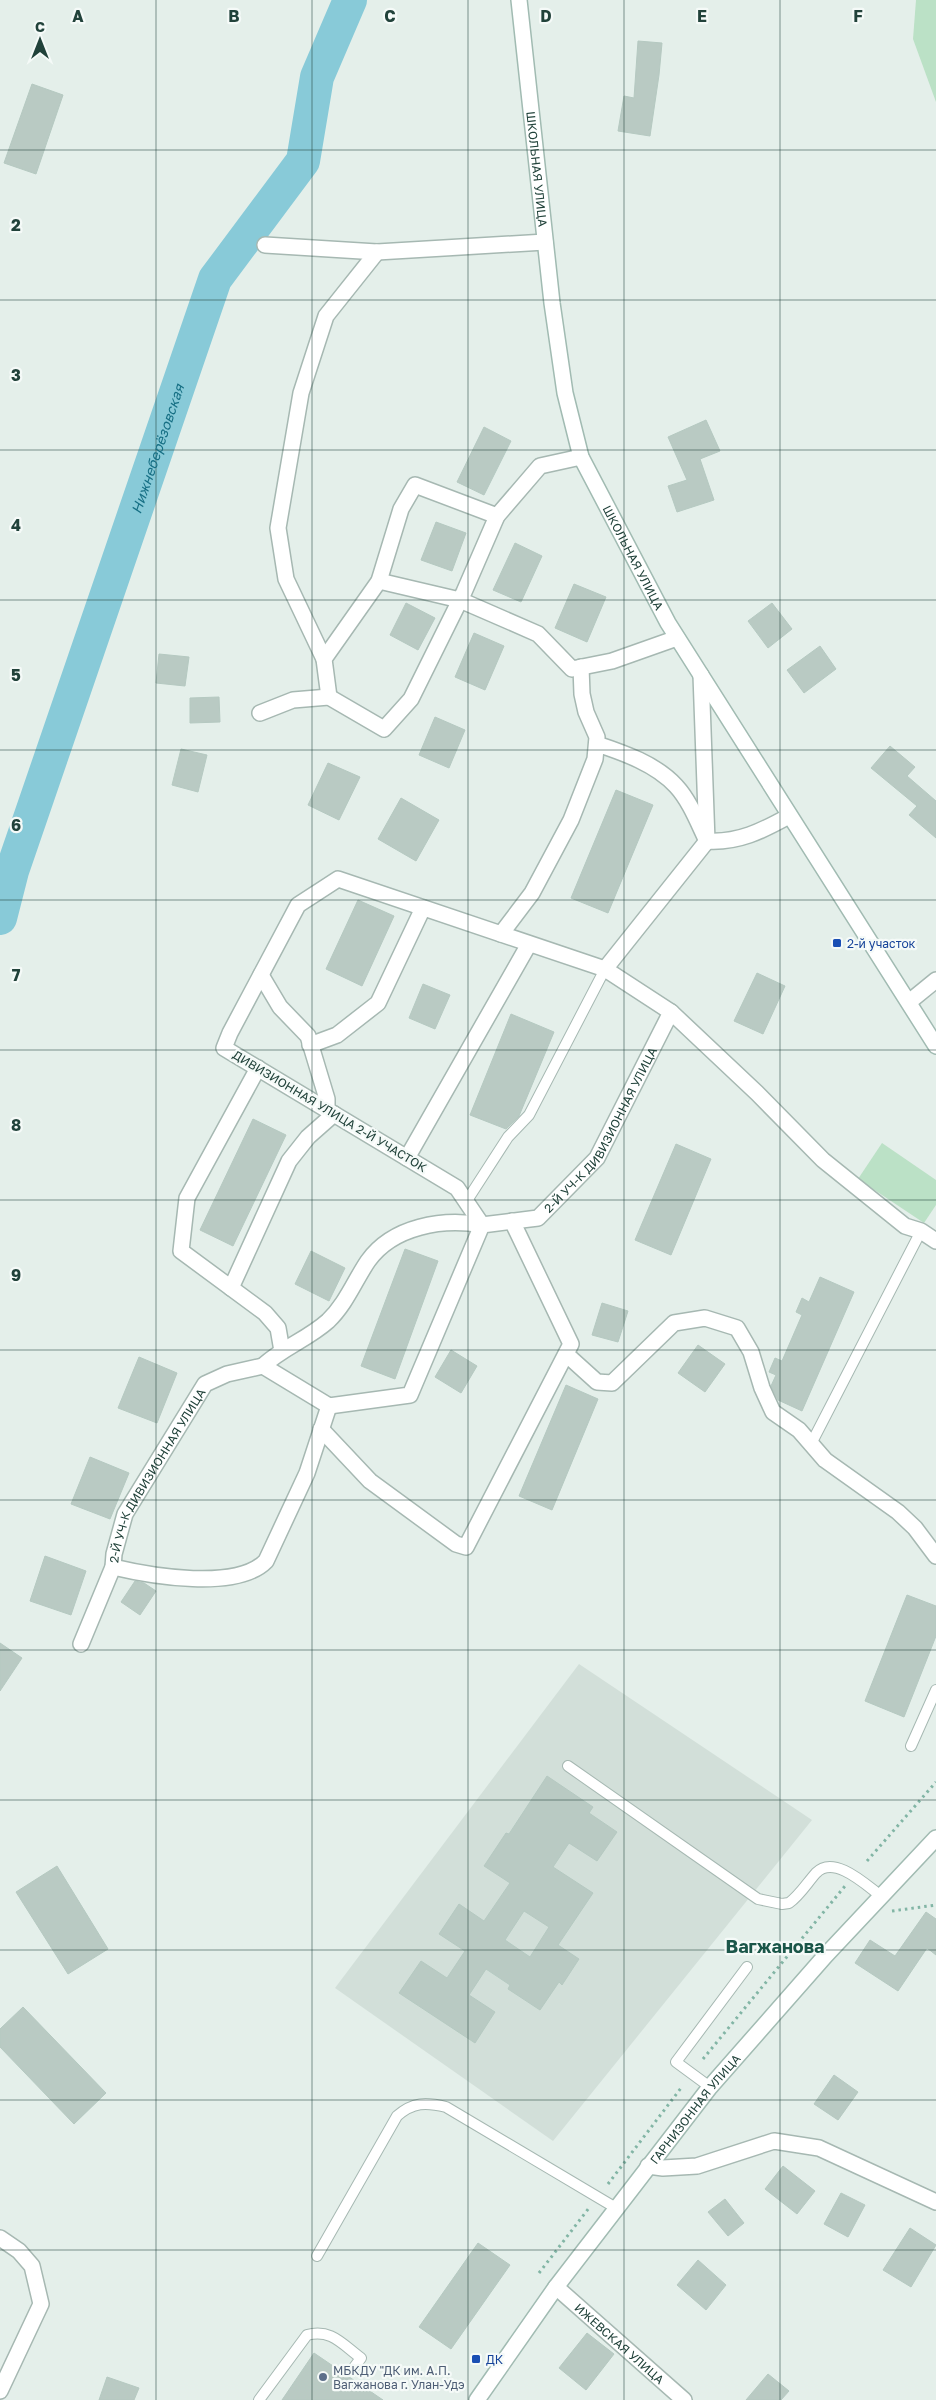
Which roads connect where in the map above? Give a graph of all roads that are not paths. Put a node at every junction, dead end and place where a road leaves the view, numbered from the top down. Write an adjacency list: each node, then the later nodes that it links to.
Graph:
1 (519, 0): 2 (street, ШКОЛЬНАЯ УЛИЦА)
2 (545, 242): 4 (street); 5 (street, ШКОЛЬНАЯ УЛИЦА)
3 (264, 246): 4 (street)
4 (377, 252): 10 (street)
5 (580, 457): 6 (street); 9 (street, ШКОЛЬНАЯ УЛИЦА)
6 (497, 516): 7 (street); 8 (street)
7 (379, 581): 8 (street); 10 (street)
8 (460, 600): 11 (street); 13 (street)
9 (677, 638): 11 (street); 12 (street, ШКОЛЬНАЯ УЛИЦА)
10 (324, 659): 13 (street)
11 (582, 667): 15 (street)
12 (700, 675): 16 (street, ШКОЛЬНАЯ УЛИЦА); 17 (street)
13 (329, 696): 14 (street)
14 (260, 713)
15 (597, 744): 17 (street); 19 (street)
16 (789, 816): 17 (street); 24 (street, ШКОЛЬНАЯ УЛИЦА)
17 (707, 841): 21 (street)
18 (423, 908): 19 (street, ДИВИЗИОННАЯ УЛИЦА 2-Й УЧАСТОК); 22 (street, ДИВИЗИОННАЯ УЛИЦА 2-Й УЧАСТОК); 27 (street)
19 (501, 934): 20 (street, ДИВИЗИОННАЯ УЛИЦА 2-Й УЧАСТОК)
20 (530, 944): 21 (street, ДИВИЗИОННАЯ УЛИЦА 2-Й УЧАСТОК); 31 (street)
21 (605, 969): 25 (street); 32 (lane)
22 (261, 975): 27 (street); 29 (street, ДИВИЗИОННАЯ УЛИЦА 2-Й УЧАСТОК)
23 (936, 980): 24 (street)
24 (909, 1002): 26 (street, ШКОЛЬНАЯ УЛИЦА)
25 (671, 1012): 33 (street, 2-Й УЧ-К ДИВИЗИОННАЯ УЛИЦА); 35 (street)
26 (930, 1029): 28 (street, ШКОЛЬНАЯ УЛИЦА)
27 (310, 1045): 30 (street)
28 (936, 1046)
29 (258, 1068): 30 (street, ДИВИЗИОННАЯ УЛИЦА 2-Й УЧАСТОК); 37 (street)
30 (331, 1112): 31 (street, ДИВИЗИОННАЯ УЛИЦА 2-Й УЧАСТОК); 37 (street)
31 (408, 1158): 32 (street, ДИВИЗИОННАЯ УЛИЦА 2-Й УЧАСТОК)
32 (466, 1202): 34 (street, ДИВИЗИОННАЯ УЛИЦА 2-Й УЧАСТОК)
33 (512, 1221): 34 (street, 2-Й УЧ-К ДИВИЗИОННАЯ УЛИЦА); 39 (street)
34 (482, 1225): 38 (street, 2-Й УЧ-К ДИВИЗИОННАЯ УЛИЦА); 41 (street)
35 (921, 1231): 36 (street); 43 (lane)
36 (936, 1241)
37 (231, 1288): 38 (street)
38 (282, 1351): 40 (street, 2-Й УЧ-К ДИВИЗИОННАЯ УЛИЦА)
39 (566, 1354): 42 (street); 43 (street)
40 (262, 1366): 41 (street); 45 (street, 2-Й УЧ-К ДИВИЗИОННАЯ УЛИЦА)
41 (329, 1406): 42 (street)
42 (321, 1429): 45 (street)
43 (811, 1444): 44 (street)
44 (936, 1556)
45 (113, 1567): 46 (street, 2-Й УЧ-К ДИВИЗИОННАЯ УЛИЦА)
46 (81, 1644)
47 (936, 1690): 48 (lane)
48 (911, 1746)
49 (568, 1766): 51 (lane)
50 (936, 1838): 51 (street, ГАРНИЗОННАЯ УЛИЦА)
51 (881, 1896): 53 (street, ГАРНИЗОННАЯ УЛИЦА)
52 (747, 1967): 53 (lane)
53 (710, 2087): 54 (street, ГАРНИЗОННАЯ УЛИЦА)
54 (648, 2166): 55 (street); 56 (street, ГАРНИЗОННАЯ УЛИЦА)
55 (936, 2202)
56 (616, 2208): 58 (lane); 59 (street, ГАРНИЗОННАЯ УЛИЦА)
57 (0, 2238): 61 (street)
58 (317, 2256)
59 (556, 2287): 63 (street, ГАРНИЗОННАЯ УЛИЦА); 64 (street, ИЖЕВСКАЯ УЛИЦА)
60 (352, 2370): 62 (lane)
61 (0, 2391)
62 (259, 2400)
63 (478, 2400)
64 (684, 2400)

